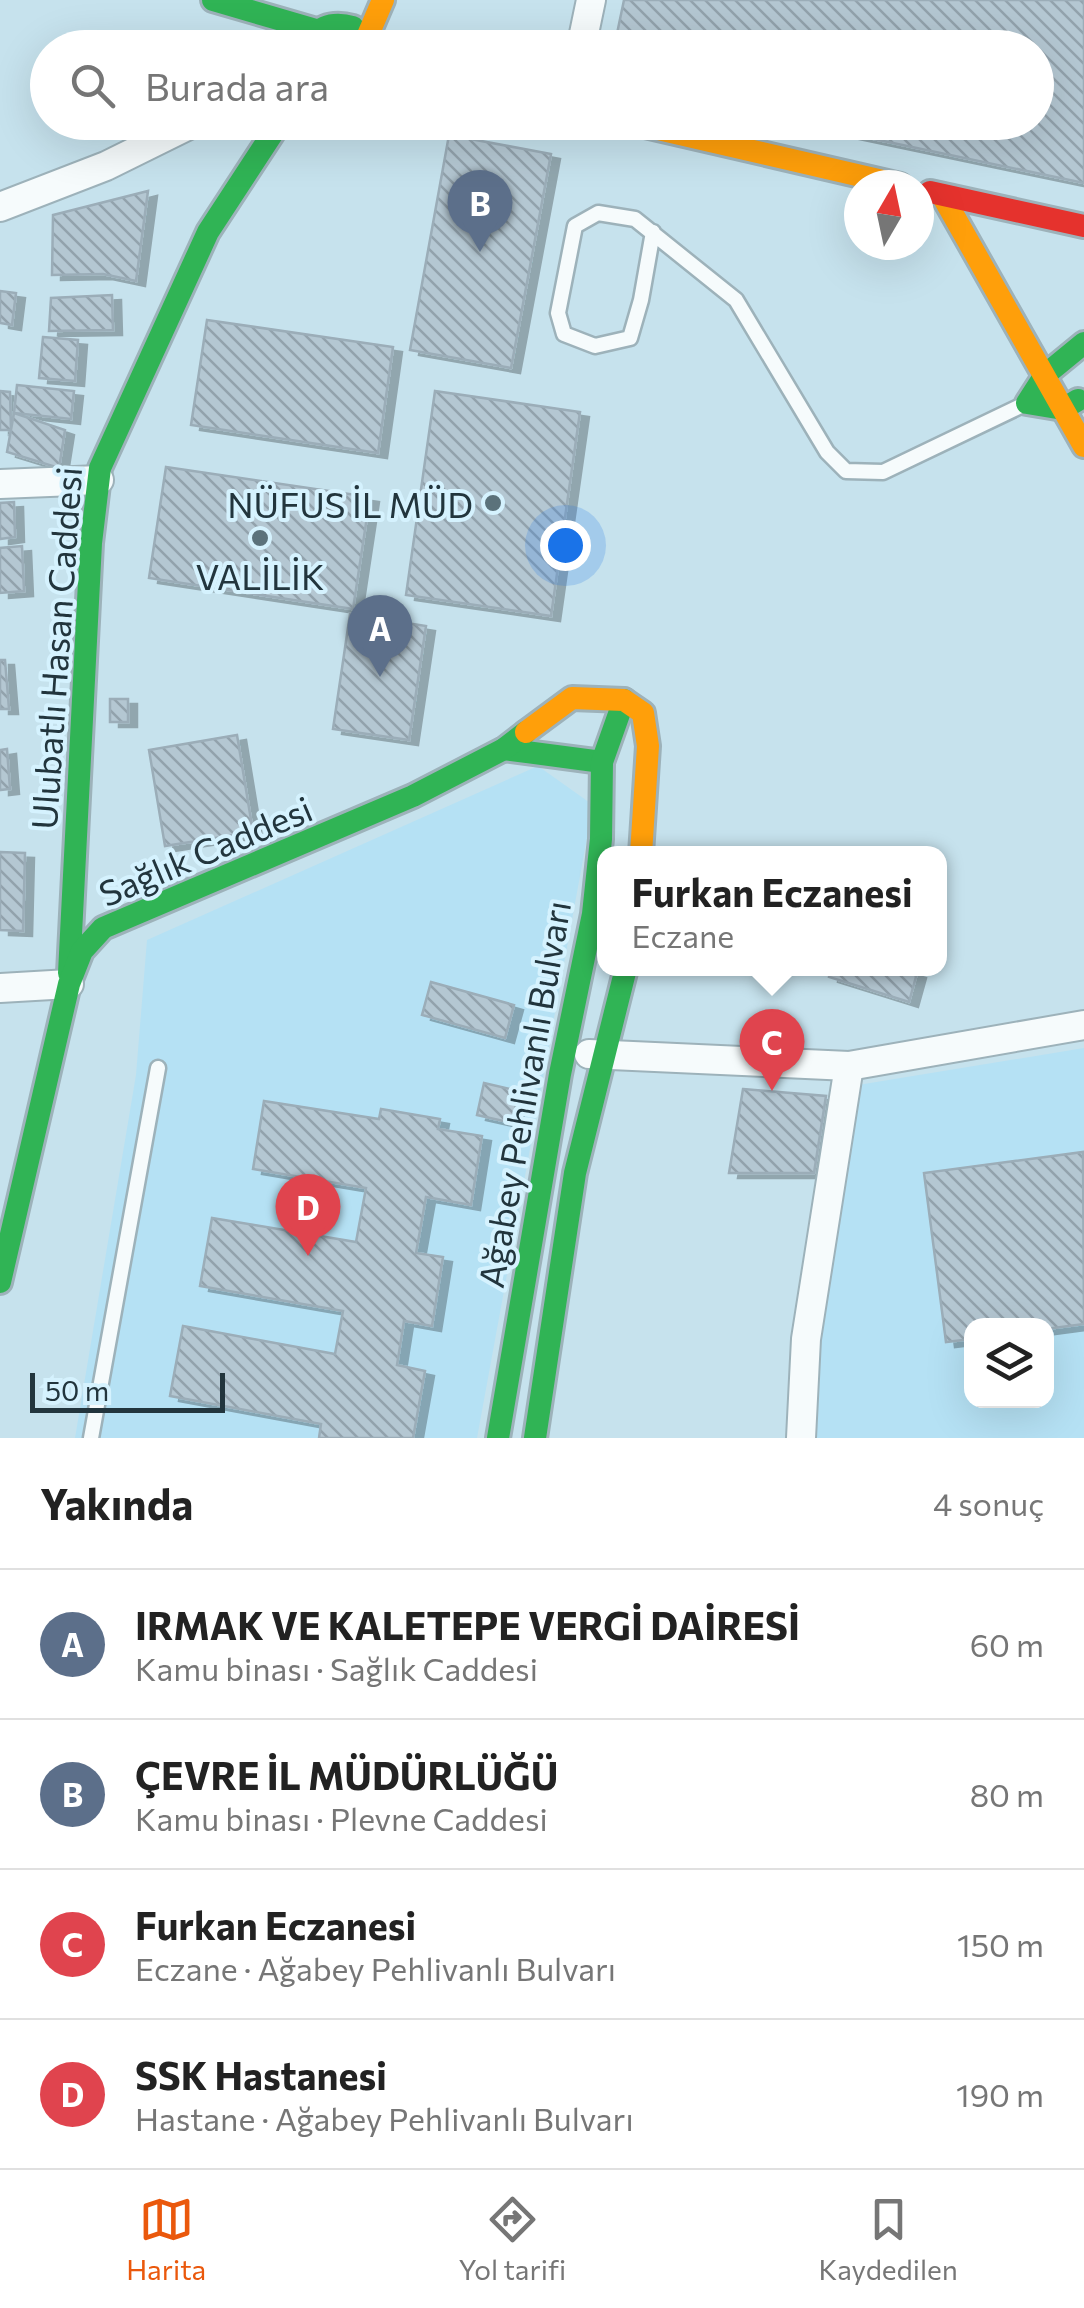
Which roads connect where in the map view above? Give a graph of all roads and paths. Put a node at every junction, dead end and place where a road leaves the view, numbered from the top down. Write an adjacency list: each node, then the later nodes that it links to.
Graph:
1 (212, 0): 5 (street)
2 (362, 0): 6 (street)
3 (383, 0): 7 (street)
4 (590, 0): 8 (street)
5 (308, 30)
6 (322, 30)
7 (371, 30)
8 (584, 30)
9 (159, 140): 15 (street)
10 (265, 140): 24 (street, Ulubatlı Hasan Caddesi)
11 (706, 140): 12 (street)
12 (844, 172)
13 (934, 193): 16 (street)
14 (934, 197): 19 (street)
15 (0, 207)
16 (1084, 226)
17 (652, 232): 17 (lane); 21 (lane)
18 (1084, 343): 19 (street)
19 (1044, 375): 21 (street); 22 (street)
20 (1084, 397): 22 (street)
21 (1027, 403): 22 (street)
22 (1063, 409): 23 (street)
23 (1084, 446)
24 (99, 480): 25 (street); 33 (street, Ulubatlı Hasan Caddesi)
25 (0, 484)
26 (624, 700): 27 (street, Sağlık Caddesi); 28 (street, Ağabey Pehlivanlı Bulvarı); 30 (street)
27 (504, 749): 28 (street); 33 (street, Sağlık Caddesi)
28 (602, 762): 29 (street, Ağabey Pehlivanlı Bulvarı)
29 (600, 846)
30 (642, 846)
31 (597, 876): 36 (street, Ağabey Pehlivanlı Bulvarı)
32 (624, 976): 37 (street, Ağabey Pehlivanlı Bulvarı)
33 (68, 984): 34 (street); 40 (street, Sağlık Caddesi)
34 (0, 988)
35 (1084, 1025): 38 (street)
36 (565, 1052): 37 (street); 42 (street, Ağabey Pehlivanlı Bulvarı)
37 (604, 1055): 38 (street); 43 (street, Ağabey Pehlivanlı Bulvarı)
38 (848, 1066): 44 (street)
39 (158, 1068): 41 (lane)
40 (0, 1282)
41 (91, 1438)
42 (498, 1438)
43 (536, 1438)
44 (800, 1438)

